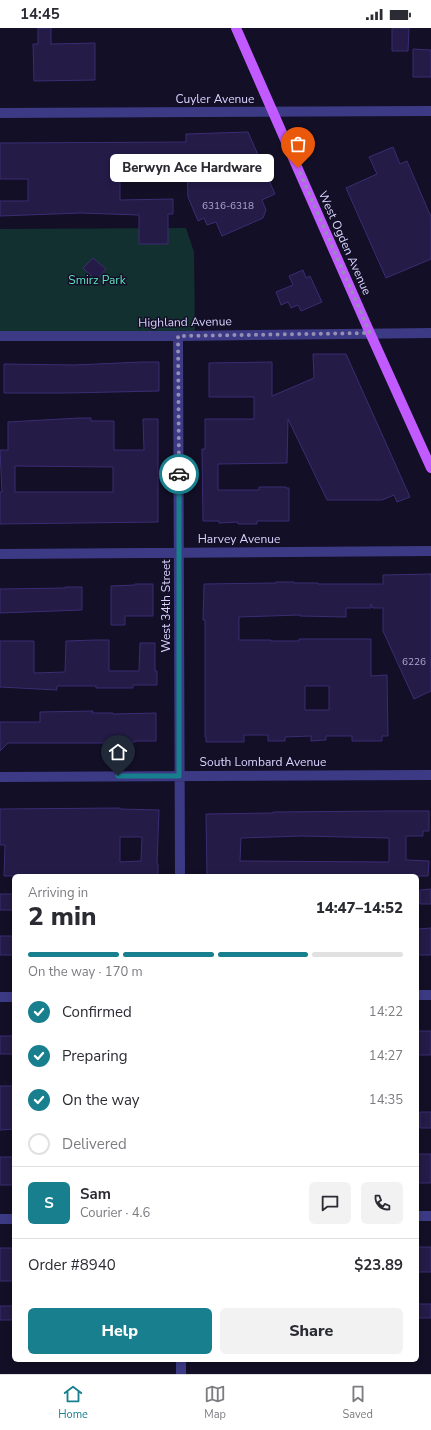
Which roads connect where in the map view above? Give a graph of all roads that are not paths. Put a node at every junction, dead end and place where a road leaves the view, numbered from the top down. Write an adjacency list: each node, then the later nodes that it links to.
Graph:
1 (236, 28): 3 (main road, West Ogden Avenue)
2 (431, 111): 3 (street, Cuyler Avenue)
3 (273, 112): 4 (street, Cuyler Avenue); 5 (main road, West Ogden Avenue)
4 (0, 113)
5 (370, 333): 6 (street, Highland Avenue); 8 (street, Highland Avenue); 9 (main road, West Ogden Avenue)
6 (431, 333)
7 (0, 336): 8 (street, Highland Avenue)
8 (178, 336): 11 (street, West 34th Street)
9 (431, 468)
10 (431, 551): 11 (street, Harvey Avenue)
11 (179, 552): 12 (street, Harvey Avenue); 14 (street, West 34th Street)
12 (0, 554)
13 (431, 775): 14 (street, South Lombard Avenue)
14 (179, 776): 15 (street, South Lombard Avenue); 16 (street, West 34th Street)
15 (0, 777)
16 (180, 874)
17 (419, 995): 18 (street)
18 (431, 995)
19 (0, 997): 20 (street)
20 (12, 997)
21 (419, 1216): 22 (street)
22 (431, 1216)
23 (0, 1219): 24 (street)
24 (12, 1219)
25 (181, 1362): 26 (street)
26 (181, 1374)

